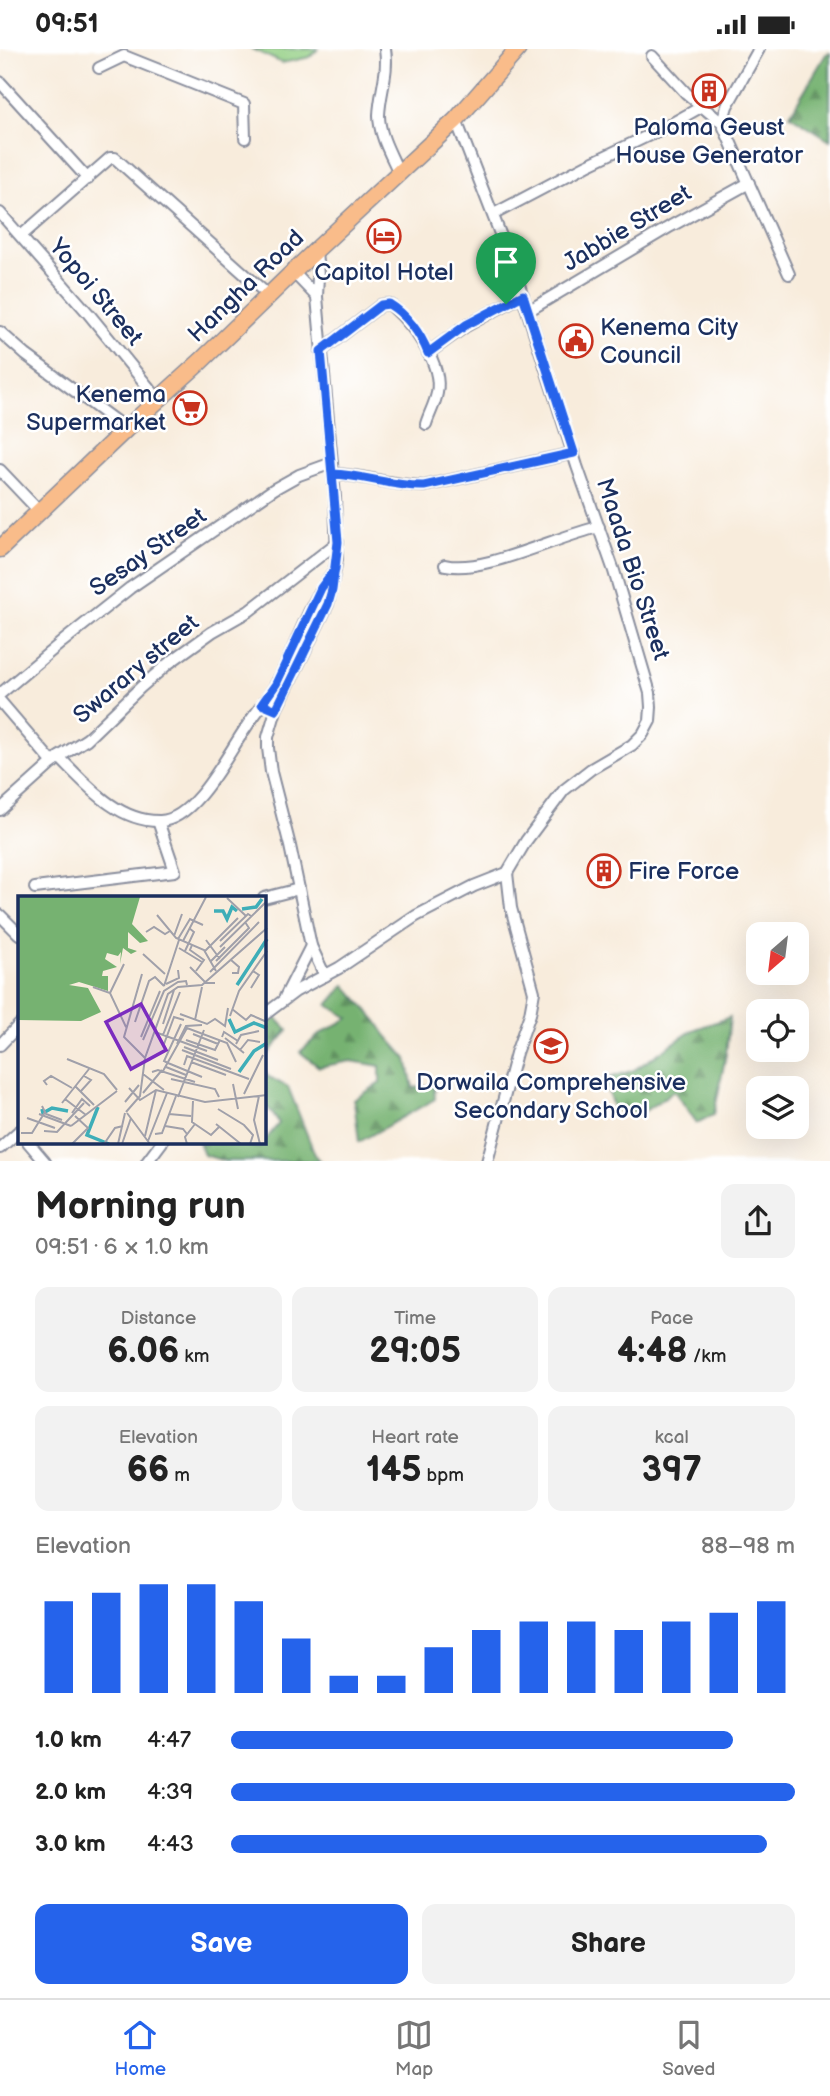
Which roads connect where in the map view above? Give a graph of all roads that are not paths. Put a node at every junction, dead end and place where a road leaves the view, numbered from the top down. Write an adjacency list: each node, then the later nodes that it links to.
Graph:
1 (385, 49): 11 (street)
2 (518, 49): 8 (highway, Hangha Road)
3 (755, 51): 9 (street)
4 (652, 56): 7 (street)
5 (99, 68): 10 (street)
6 (0, 82): 12 (street)
7 (701, 107): 9 (street); 15 (street)
8 (456, 120): 11 (highway, Hangha Road); 15 (street, Maada Bio Street)
9 (722, 123): 13 (street)
10 (245, 138)
11 (398, 173): 17 (highway, Hangha Road)
12 (88, 179): 16 (street); 21 (street)
13 (749, 183): 19 (street); 23 (street, Jabbie Street)
14 (0, 213): 16 (street, Yopoi Street)
15 (494, 214): 20 (street, Maada Bio Street)
16 (21, 236): 27 (street, Yopoi Street)
17 (316, 250): 18 (highway, Hangha Road); 22 (street)
18 (293, 272): 21 (highway, Hangha Road); 22 (street)
19 (789, 274)
20 (523, 295): 23 (street, Maada Bio Street); 26 (street)
21 (269, 296): 27 (highway, Hangha Road)
22 (317, 297): 25 (street)
23 (528, 311): 30 (street, Maada Bio Street)
24 (0, 332): 29 (street)
25 (321, 351): 26 (street); 31 (street)
26 (428, 353): 28 (street)
27 (158, 399): 29 (highway, Hangha Road)
28 (426, 424)
29 (125, 429): 33 (highway, Hangha Road)
30 (574, 453): 31 (street); 34 (street, Maada Bio Street)
31 (332, 469): 35 (street); 39 (street, Sesay Street)
32 (0, 470): 33 (street)
33 (38, 511): 36 (highway, Hangha Road)
34 (599, 527): 37 (street); 46 (street, Maada Bio Street)
35 (338, 542): 38 (street); 43 (street, Swarary street)
36 (0, 549)
37 (445, 565)
38 (335, 569): 41 (street); 42 (street)
39 (0, 694)
40 (0, 701): 43 (street)
41 (262, 704): 42 (street); 45 (street)
42 (276, 710): 48 (street)
43 (56, 760): 44 (street, Swarary street); 45 (street)
44 (0, 810)
45 (158, 821): 47 (street)
46 (507, 873): 53 (street); 64 (street)
47 (35, 888)
48 (299, 888): 49 (street); 52 (street)
49 (266, 897)
50 (1, 917): 51 (street)
51 (18, 933)
52 (311, 946): 53 (street); 54 (street)
53 (325, 976): 54 (street)
54 (282, 1001): 55 (street)
55 (266, 1013)
56 (18, 1026): 57 (street)
57 (0, 1045)
58 (18, 1133): 61 (street)
59 (30, 1144): 62 (street)
60 (160, 1144): 63 (street)
61 (0, 1148)
62 (45, 1161)
63 (147, 1161)
64 (487, 1161)

